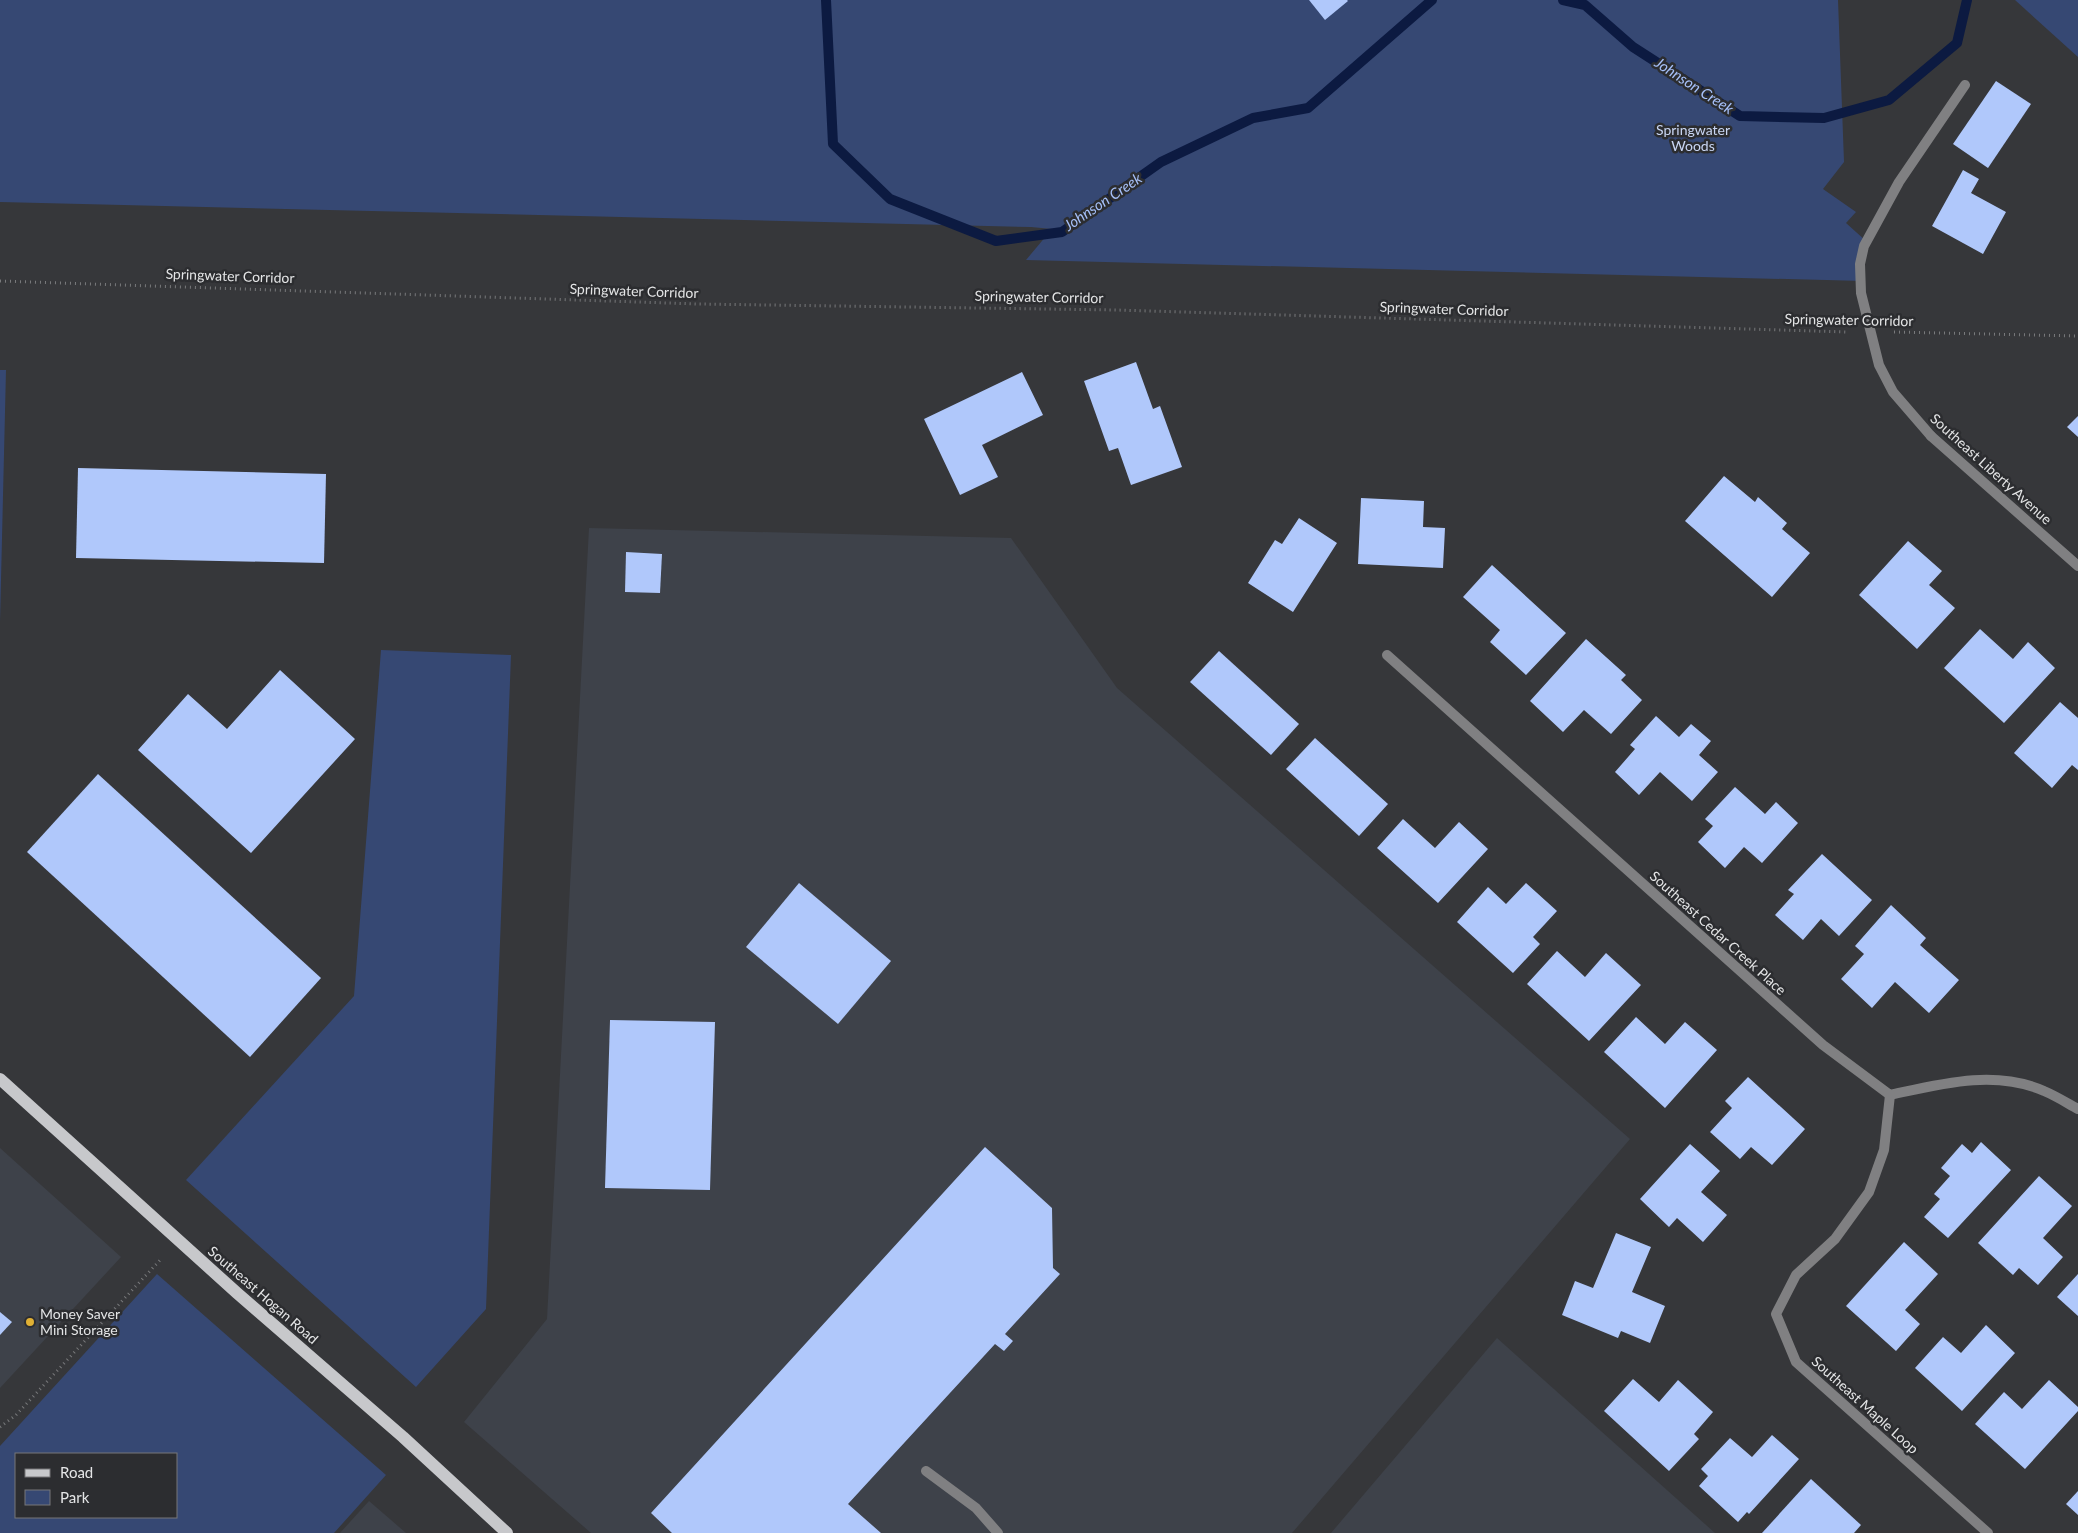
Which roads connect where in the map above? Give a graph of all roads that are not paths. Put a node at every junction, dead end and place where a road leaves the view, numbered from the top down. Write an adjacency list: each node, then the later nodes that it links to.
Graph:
1 (1964, 85): 2 (street, Southeast Liberty Avenue)
2 (2078, 566)
3 (1386, 655): 5 (street, Southeast Cedar Creek Place)
4 (1, 1082): 8 (main road, Southeast Hogan Road)
5 (1890, 1095): 6 (street); 10 (street, Southeast Maple Loop)
6 (2078, 1109)
7 (926, 1471): 9 (street)
8 (507, 1533)
9 (998, 1533)
10 (1988, 1533)

